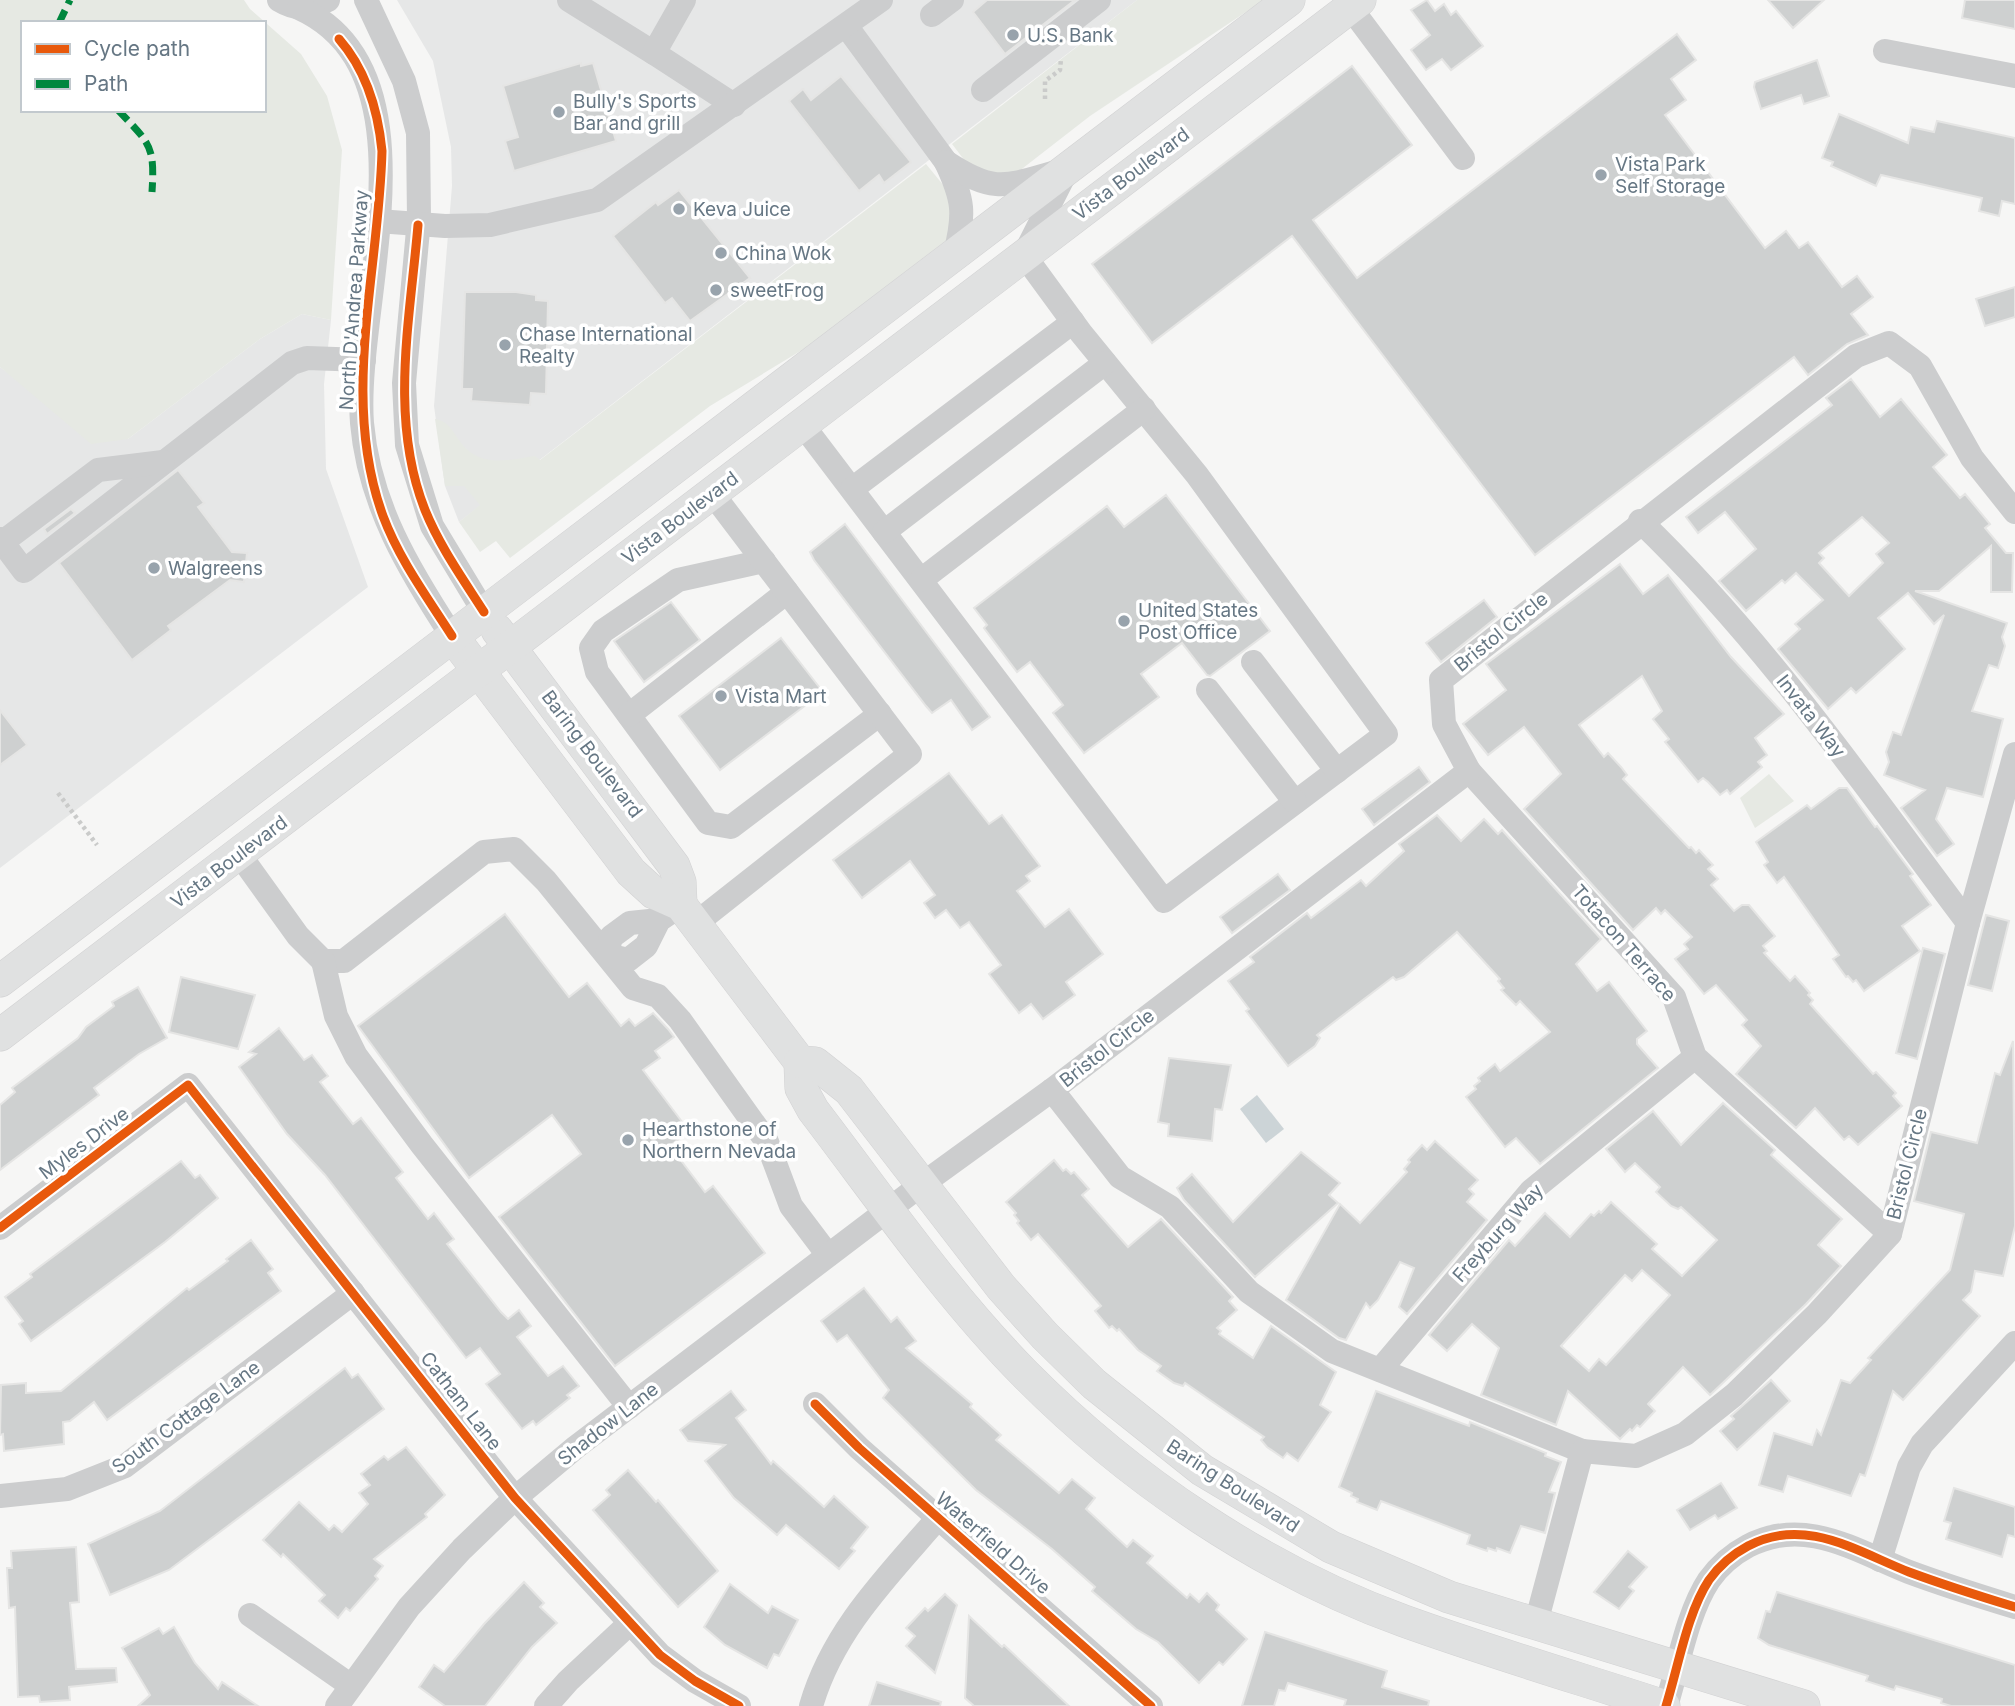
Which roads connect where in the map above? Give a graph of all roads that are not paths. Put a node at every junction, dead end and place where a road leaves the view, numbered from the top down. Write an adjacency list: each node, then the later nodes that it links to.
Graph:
1 (328, 0): 9 (street)
2 (366, 0): 22 (street)
3 (569, 0): 14 (street)
4 (684, 0): 14 (street)
5 (881, 0): 12 (street)
6 (952, 0): 11 (street)
7 (1099, 0): 16 (street)
8 (1289, 0): 20 (main road)
9 (289, 4): 21 (street, North D'Andrea Parkway)
10 (1355, 4): 18 (street); 24 (main road, Vista Boulevard)
11 (932, 15)
12 (847, 27): 17 (street); 19 (street)
13 (1885, 51): 15 (street)
14 (654, 53): 17 (street)
15 (2015, 76)
16 (983, 90)
17 (734, 105): 22 (street)
18 (1463, 158)
19 (946, 162): 20 (street); 23 (street)
20 (1068, 168): 23 (main road); 24 (street)
21 (379, 221): 22 (street); 26 (street, North D'Andrea Parkway)
22 (418, 225): 40 (street)
23 (955, 254): 40 (main road)
24 (1024, 256): 25 (street); 29 (main road, Vista Boulevard)
25 (1073, 322): 27 (street); 31 (street)
26 (363, 360): 30 (street); 41 (street, North D'Andrea Parkway)
27 (1105, 363): 28 (street); 35 (street)
28 (1144, 409): 38 (street); 49 (street)
29 (802, 425): 31 (street); 32 (main road, Vista Boulevard)
30 (163, 462): 36 (street); 36 (street)
31 (852, 489): 35 (street)
32 (712, 493): 37 (street); 42 (main road, Vista Boulevard)
33 (2015, 512): 34 (street, Bristol Circle)
34 (1640, 521): 50 (street, Bristol Circle); 54 (street, Invata Way)
35 (884, 532): 38 (street)
36 (1, 542)
37 (764, 561): 39 (street); 47 (street)
38 (921, 580): 51 (street)
39 (787, 592): 46 (street); 47 (street)
40 (484, 612): 41 (main road); 42 (main road, Baring Boulevard)
41 (452, 636): 44 (main road, Baring Boulevard); 57 (main road)
42 (510, 647): 44 (main road, Vista Boulevard); 53 (main road, Baring Boulevard)
43 (1252, 662): 49 (street)
44 (478, 671): 52 (main road, Vista Boulevard); 53 (main road, Baring Boulevard)
45 (1208, 690): 51 (street)
46 (880, 714): 47 (street); 53 (street)
47 (629, 715)
48 (2015, 754): 54 (street, Bristol Circle)
49 (1337, 771): 51 (street)
50 (1469, 771): 59 (street, Totacon Terrace); 62 (street, Bristol Circle)
51 (1295, 803)
52 (239, 854): 56 (street); 58 (main road, Vista Boulevard)
53 (679, 916): 55 (street); 60 (main road, Baring Boulevard)
54 (1968, 923): 66 (street, Bristol Circle)
55 (607, 955): 56 (street); 67 (street)
56 (323, 961): 72 (street)
57 (0, 981)
58 (0, 1035)
59 (1695, 1057): 66 (street, Totacon Terrace); 70 (street, Freyburg Way)
60 (800, 1062): 63 (main road, Baring Boulevard); 64 (main road, Baring Boulevard)
61 (188, 1085): 65 (street, Myles Drive); 68 (street, Catham Lane)
62 (1052, 1090): 63 (street, Bristol Circle); 70 (street, Bristol Circle)
63 (921, 1185): 64 (street, Shadow Lane); 80 (main road, Baring Boulevard)
64 (889, 1209): 67 (street, Shadow Lane); 89 (main road, Baring Boulevard)
65 (0, 1228)
66 (1890, 1234): 73 (street, Bristol Circle)
67 (828, 1255): 72 (street, Shadow Lane)
68 (353, 1293): 74 (street, South Cottage Lane); 75 (street, Catham Lane)
69 (2015, 1343): 77 (street)
70 (1380, 1370): 73 (street, Bristol Circle)
71 (815, 1404): 76 (street, Waterfield Drive)
72 (629, 1407): 75 (street, Shadow Lane)
73 (1582, 1451): 80 (street)
74 (0, 1496)
75 (516, 1498): 81 (street, Catham Lane); 83 (street, Shadow Lane)
76 (938, 1518): 84 (street, Waterfield Drive); 88 (street)
77 (1880, 1560): 78 (street); 82 (street)
78 (2015, 1607)
79 (250, 1615): 83 (street)
80 (1536, 1623): 82 (main road, Baring Boulevard)
81 (629, 1624): 86 (street); 87 (street, Catham Lane)
82 (1678, 1667): 89 (street); 90 (main road, Baring Boulevard)
83 (350, 1685): 85 (street, Shadow Lane)
84 (1138, 1702)
85 (337, 1706)
86 (546, 1706)
87 (739, 1706)
88 (811, 1706)
89 (1665, 1706)
90 (1804, 1706)

